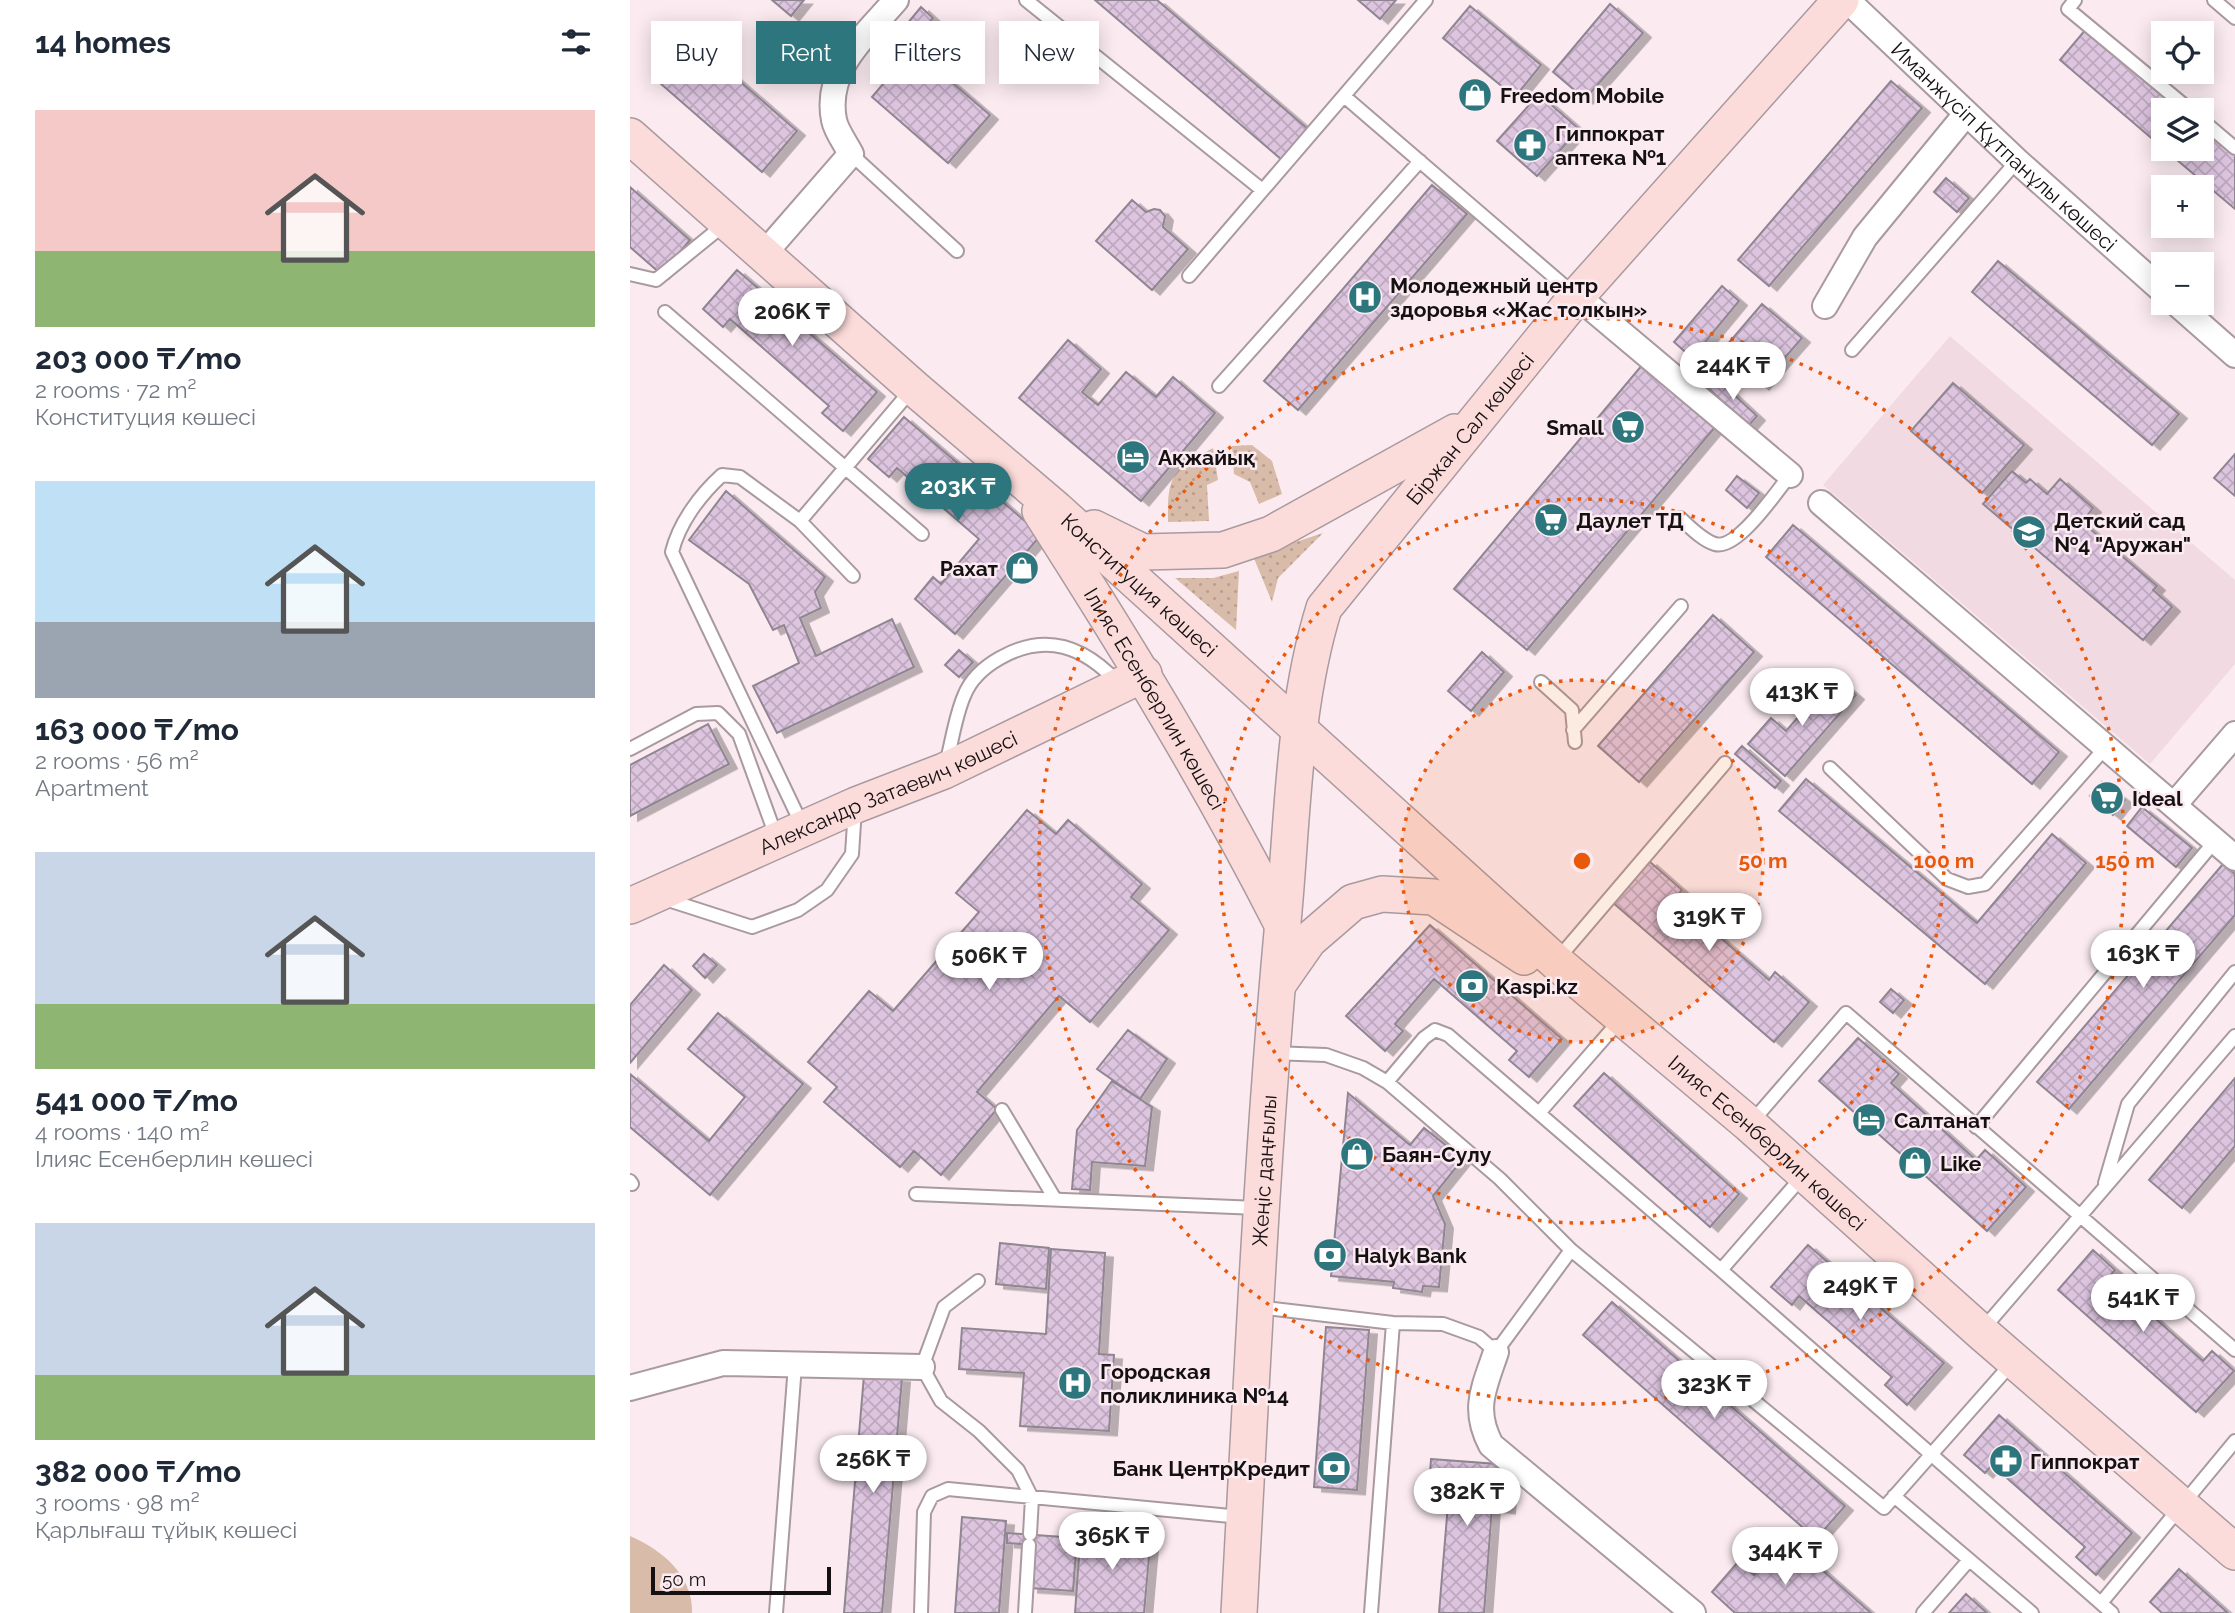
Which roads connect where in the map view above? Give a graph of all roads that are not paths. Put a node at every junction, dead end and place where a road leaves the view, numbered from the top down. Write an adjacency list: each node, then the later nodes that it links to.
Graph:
1 (897, 0): 15 (street)
2 (1026, 0): 18 (lane)
3 (1426, 0): 9 (lane)
4 (1841, 0): 25 (main road, Біржан Сал көшесі)
5 (1847, 0): 11 (street, Иманжүсіп Құтпанұлы көшесі)
6 (2075, 0): 10 (lane)
7 (2214, 0): 8 (lane)
8 (2235, 18)
9 (1344, 96): 16 (lane); 18 (lane)
10 (2176, 98)
11 (1966, 114): 17 (street, Иманжүсіп Құтпанұлы көшесі); 26 (street)
12 (2214, 130): 14 (lane)
13 (630, 136): 19 (main road, Конституция көшесі)
14 (2235, 148)
15 (851, 154): 20 (lane); 21 (street)
16 (1420, 161): 25 (lane); 31 (lane)
17 (2017, 162): 24 (street, Иманжүсіп Құтпанұлы көшесі); 29 (lane)
18 (1261, 189): 23 (lane)
19 (726, 222): 21 (main road, Конституция көшесі); 22 (lane)
20 (957, 251)
21 (762, 255): 32 (main road, Конституция көшесі)
22 (630, 274)
23 (1189, 276)
24 (2151, 280)
25 (1577, 296): 33 (main road, Біржан Сал көшесі); 35 (street)
26 (1825, 306)
27 (665, 312): 34 (lane)
28 (2190, 315): 30 (street)
29 (1852, 350)
30 (2235, 355)
31 (1219, 386)
32 (914, 388): 34 (lane); 36 (main road, Конституция көшесі)
33 (1473, 422): 38 (main road); 46 (main road, Біржан Сал көшесі)
34 (845, 468): 40 (lane); 41 (lane)
35 (1790, 475): 39 (lane)
36 (1019, 479): 38 (main road, Конституция көшесі); 44 (main road, Ілияс Есенберлин көшесі)
37 (1821, 503): 48 (street)
38 (1056, 509): 46 (main road, Конституция көшесі)
39 (1680, 518)
40 (800, 521): 42 (lane); 55 (lane)
41 (922, 534)
42 (853, 576)
43 (1681, 607): 45 (lane)
44 (1132, 680): 52 (main road, Александр Затаевич көшесі); 52 (lane); 59 (main road, Ілияс Есенберлин көшесі)
45 (1541, 682)
46 (1300, 730): 59 (main road, Жеңіс даңғылы); 60 (main road, Ілияс Есенберлин көшесі)
47 (2235, 734): 54 (street)
48 (2106, 747): 51 (lane); 54 (street)
49 (630, 749): 55 (lane)
50 (1725, 763): 60 (lane)
51 (1830, 768)
52 (944, 771): 53 (main road, Александр Затаевич көшесі)
53 (856, 804): 55 (main road, Александр Затаевич көшесі); 58 (lane)
54 (2174, 805): 56 (street)
55 (790, 834): 58 (main road, Александр Затаевич көшесі)
56 (2215, 841): 57 (street); 70 (lane)
57 (2235, 858)
58 (641, 900)
59 (1283, 926): 62 (main road, Жеңіс даңғылы)
60 (1556, 962): 63 (main road, Ілияс Есенберлин көшесі)
61 (2235, 972): 72 (lane)
62 (1277, 986): 63 (main road); 65 (main road, Жеңіс даңғылы)
63 (1615, 1013): 68 (lane); 69 (main road, Ілияс Есенберлин көшесі)
64 (2235, 1036): 72 (lane)
65 (1272, 1053): 66 (lane); 75 (main road, Жеңіс даңғылы)
66 (1387, 1082): 68 (lane); 77 (lane)
67 (1002, 1111): 74 (lane)
68 (1538, 1113): 78 (lane)
69 (1749, 1124): 70 (lane); 71 (main road, Ілияс Есенберлин көшесі)
70 (1976, 1127): 76 (lane)
71 (1804, 1174): 78 (lane); 82 (main road, Ілияс Есенберлин көшесі)
72 (2104, 1186): 76 (lane)
73 (916, 1194): 74 (lane)
74 (1055, 1199): 75 (lane)
75 (1261, 1208): 80 (main road, Жеңіс даңғылы)
76 (2081, 1219): 82 (lane); 83 (lane)
77 (1572, 1250): 84 (lane); 91 (lane)
78 (1721, 1270): 90 (lane)
79 (978, 1280): 87 (lane)
80 (1257, 1307): 81 (lane); 94 (main road, Жеңіс даңғылы)
81 (1393, 1323): 84 (lane); 102 (lane)
82 (1981, 1332): 85 (main road, Ілияс Есенберлин көшесі)
83 (2235, 1350)
84 (1496, 1352): 103 (street)
85 (2014, 1361): 90 (lane); 93 (main road, Ілияс Есенберлин көшесі)
86 (795, 1365): 87 (street); 88 (street); 98 (lane)
87 (922, 1367): 92 (lane)
88 (630, 1388)
89 (2235, 1441): 93 (lane)
90 (1932, 1454): 91 (lane); 97 (lane)
91 (1894, 1496): 96 (lane)
92 (1032, 1498): 94 (lane); 99 (lane); 100 (lane)
93 (2182, 1505): 95 (main road, Ілияс Есенберлин көшесі); 97 (lane)
94 (1244, 1517): 101 (main road, Жеңіс даңғылы)
95 (2235, 1552)
96 (1969, 1560): 104 (lane); 105 (lane)
97 (2101, 1603): 106 (lane)
98 (776, 1613)
99 (921, 1613)
100 (1025, 1613)
101 (1239, 1613)
102 (1371, 1613)
103 (1693, 1613)
104 (1923, 1613)
105 (2032, 1613)
106 (2112, 1613)

